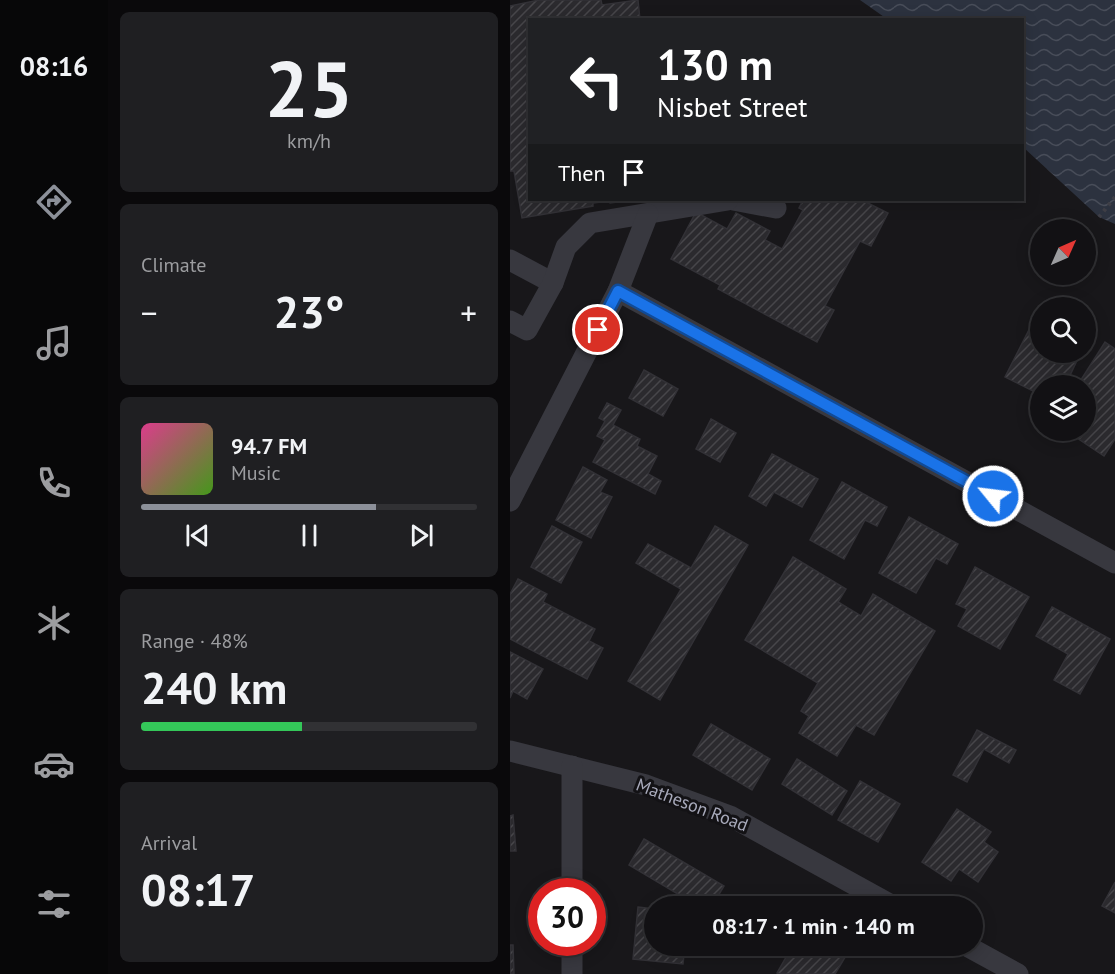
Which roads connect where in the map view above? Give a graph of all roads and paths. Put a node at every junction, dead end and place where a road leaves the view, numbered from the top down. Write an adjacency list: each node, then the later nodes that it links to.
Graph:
1 (1115, 197): 6 (path)
2 (722, 201): 5 (street)
3 (738, 201): 4 (street)
4 (776, 208)
5 (648, 214): 8 (street); 9 (street)
6 (1099, 217)
7 (510, 260): 8 (street)
8 (553, 283): 10 (street)
9 (618, 291): 11 (street); 12 (street)
10 (510, 321)
11 (510, 501)
12 (1115, 563)
13 (510, 751): 14 (street, Matheson Road)
14 (572, 766): 15 (street); 16 (street, Matheson Road)
15 (572, 878)
16 (875, 896)
17 (983, 955): 20 (street)
18 (572, 956): 19 (street)
19 (572, 974)
20 (1018, 974)

